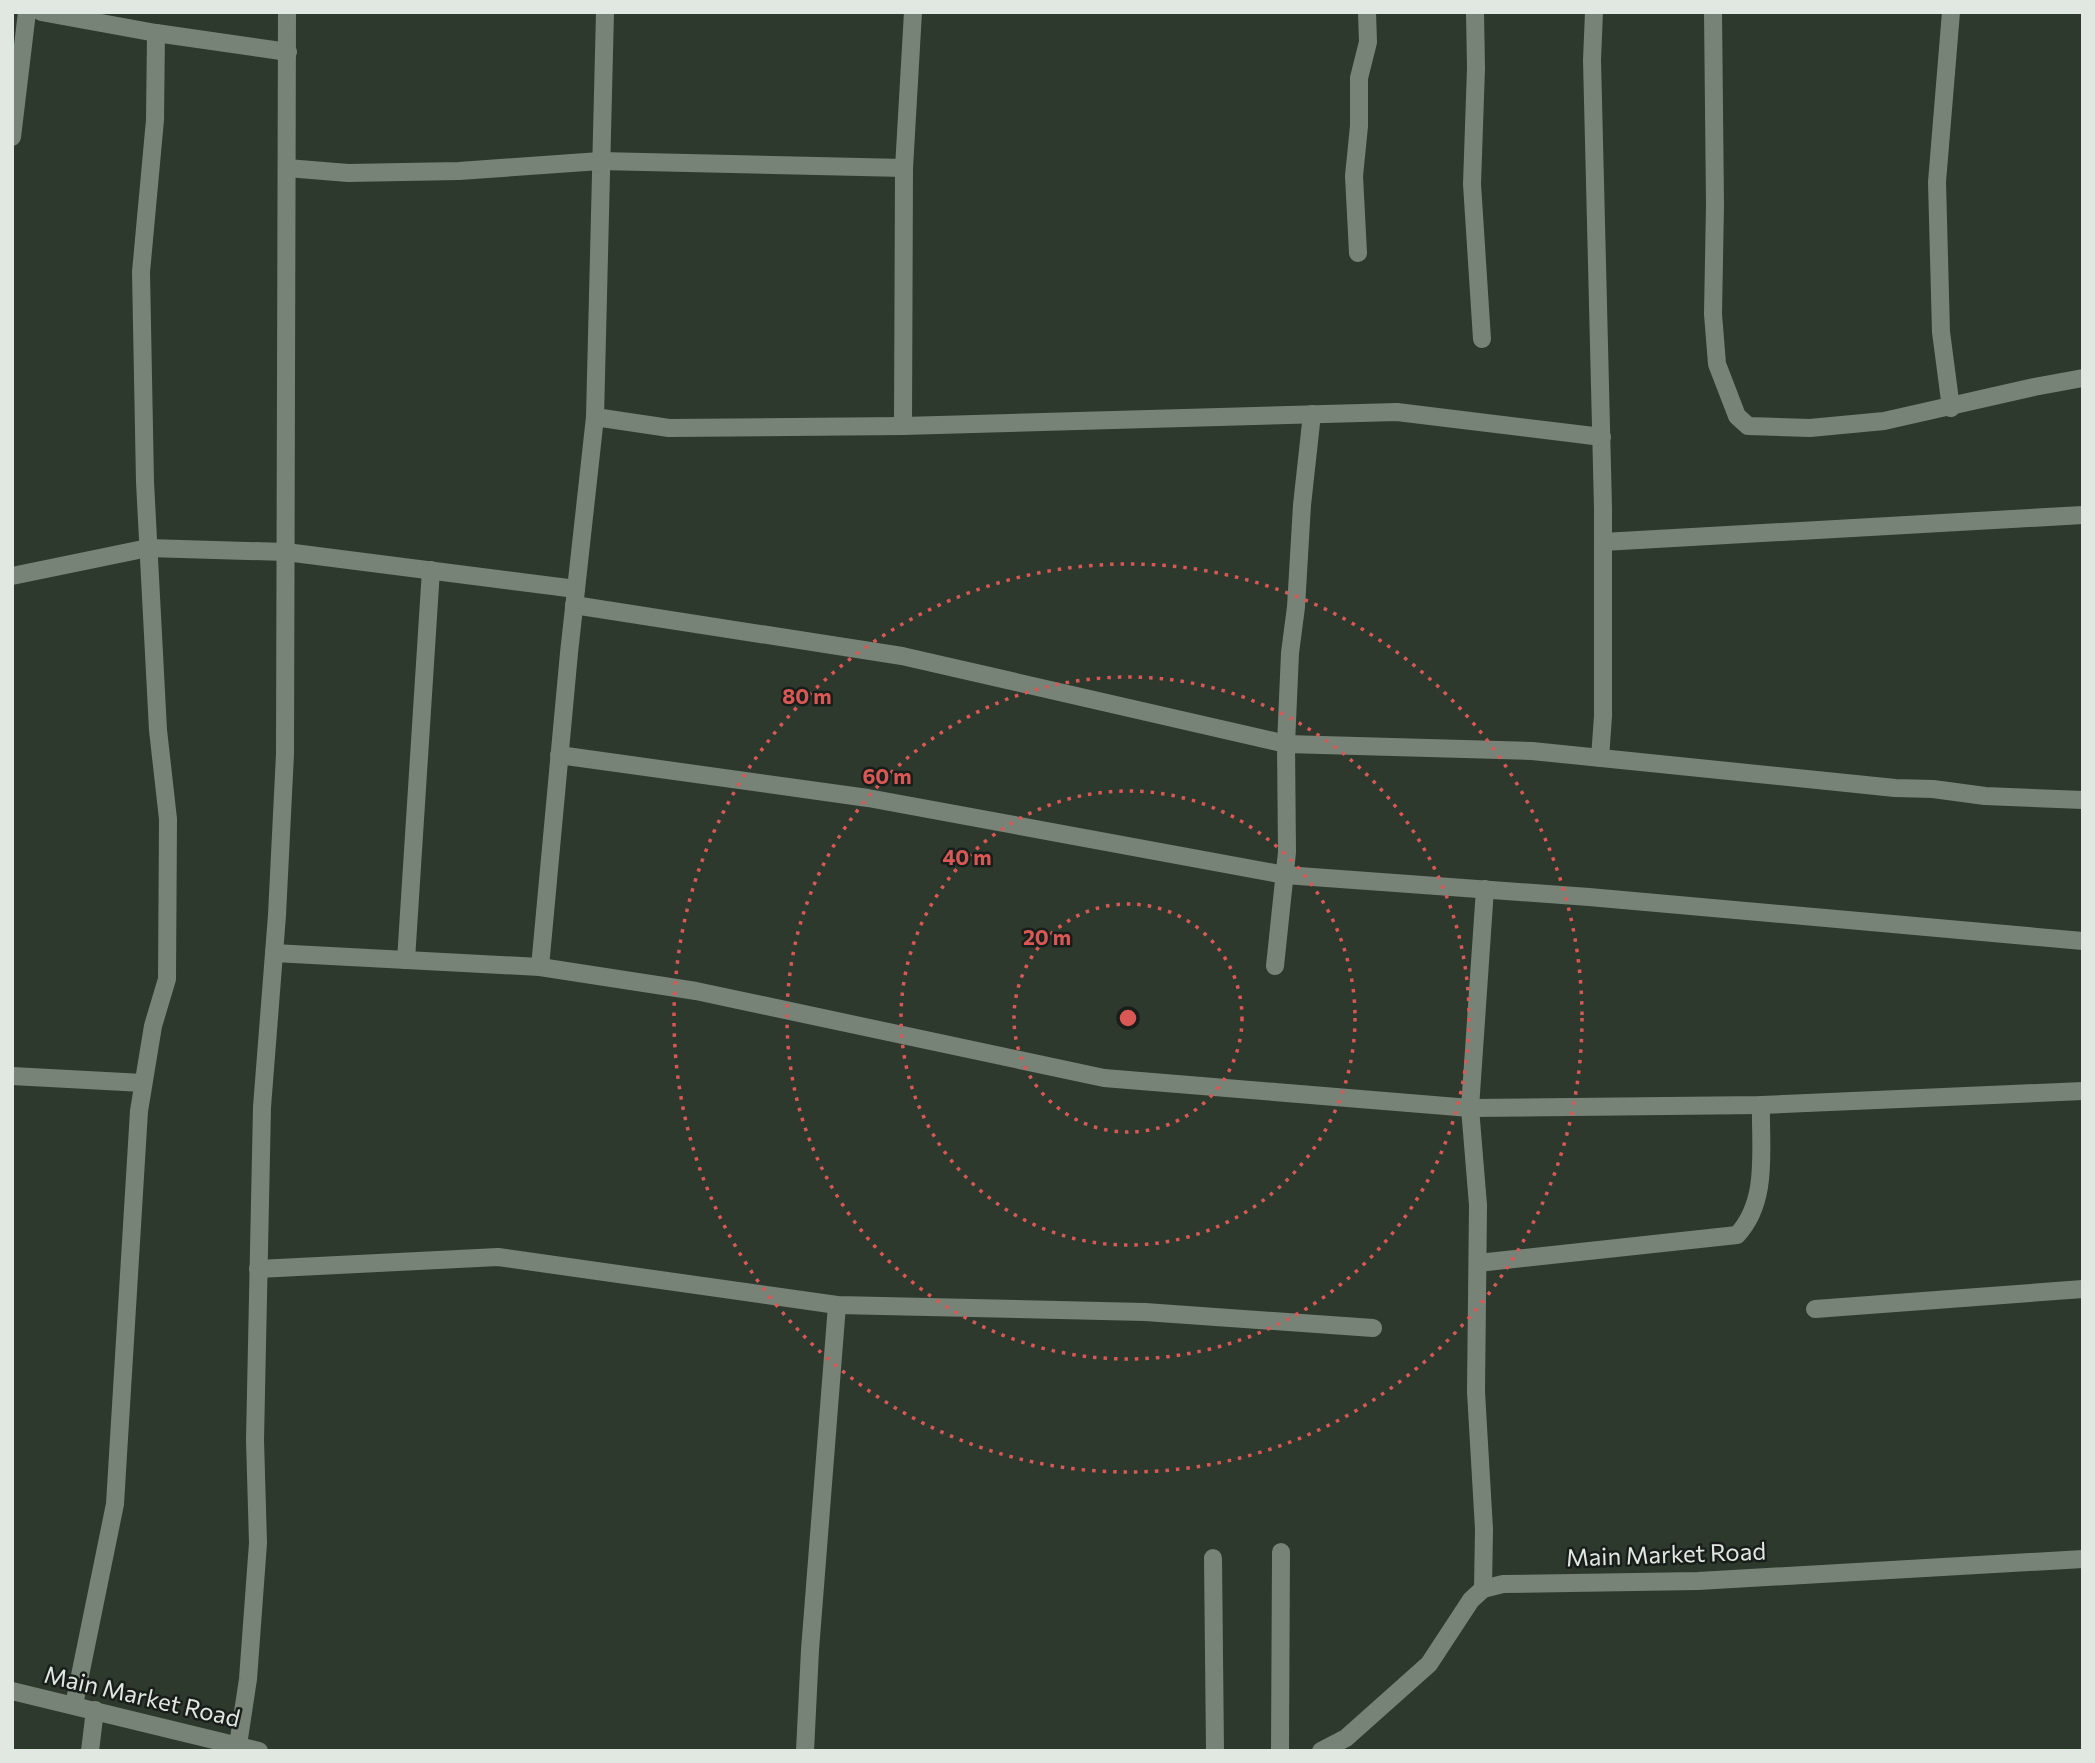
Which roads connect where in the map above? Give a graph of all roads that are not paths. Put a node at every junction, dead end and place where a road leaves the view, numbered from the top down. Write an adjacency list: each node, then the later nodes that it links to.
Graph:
1 (27, 12): 13 (street)
2 (40, 12): 11 (street)
3 (287, 12): 12 (street)
4 (606, 12): 14 (street)
5 (913, 12): 16 (street)
6 (1367, 12): 17 (street)
7 (1475, 12): 18 (street)
8 (1594, 12): 24 (street)
9 (1713, 12): 20 (street)
10 (1951, 12): 20 (street)
11 (156, 33): 12 (street); 27 (street)
12 (288, 52): 15 (street)
13 (12, 137)
14 (600, 161): 15 (street); 16 (street); 22 (street)
15 (287, 168): 28 (street)
16 (904, 168): 23 (street)
17 (1358, 253)
18 (1482, 339)
19 (2083, 378): 20 (street)
20 (1951, 408)
21 (1312, 414): 23 (street); 24 (street); 32 (street)
22 (595, 417): 23 (street); 31 (street)
23 (903, 426)
24 (1602, 437): 26 (street)
25 (2083, 514): 26 (street)
26 (1604, 542): 34 (street)
27 (148, 548): 28 (street); 30 (street); 44 (street)
28 (286, 552): 29 (street); 39 (street)
29 (431, 570): 31 (street); 40 (street)
30 (12, 576)
31 (575, 597): 32 (street); 33 (street)
32 (1286, 744): 34 (street); 36 (street)
33 (559, 755): 36 (street); 42 (street)
34 (1601, 758): 35 (street)
35 (2083, 800)
36 (1285, 875): 37 (street); 41 (street)
37 (1485, 889): 38 (street); 47 (street)
38 (2083, 942)
39 (274, 953): 40 (street); 49 (street)
40 (406, 960): 42 (street)
41 (1275, 966)
42 (540, 967): 47 (street)
43 (12, 1076): 44 (street)
44 (143, 1083): 59 (street)
45 (2083, 1091): 46 (street)
46 (1761, 1105): 47 (street); 48 (street)
47 (1470, 1108): 48 (street)
48 (1478, 1263): 57 (street)
49 (258, 1269): 51 (street); 63 (street)
50 (2083, 1289): 52 (street)
51 (837, 1305): 53 (street); 66 (street)
52 (1815, 1309)
53 (1373, 1328)
54 (1281, 1552): 68 (street)
55 (1213, 1558): 67 (street)
56 (2083, 1559): 57 (street, Main Market Road)
57 (1483, 1589): 62 (street)
58 (12, 1691): 59 (street, Main Market Road)
59 (74, 1705): 60 (street, Main Market Road)
60 (95, 1710): 61 (street, Main Market Road); 64 (street)
61 (210, 1744): 63 (street, Main Market Road)
62 (1348, 1744): 69 (street)
63 (238, 1745): 65 (street, Main Market Road)
64 (90, 1751)
65 (260, 1751)
66 (805, 1751)
67 (1215, 1751)
68 (1279, 1751)
69 (1321, 1751)

